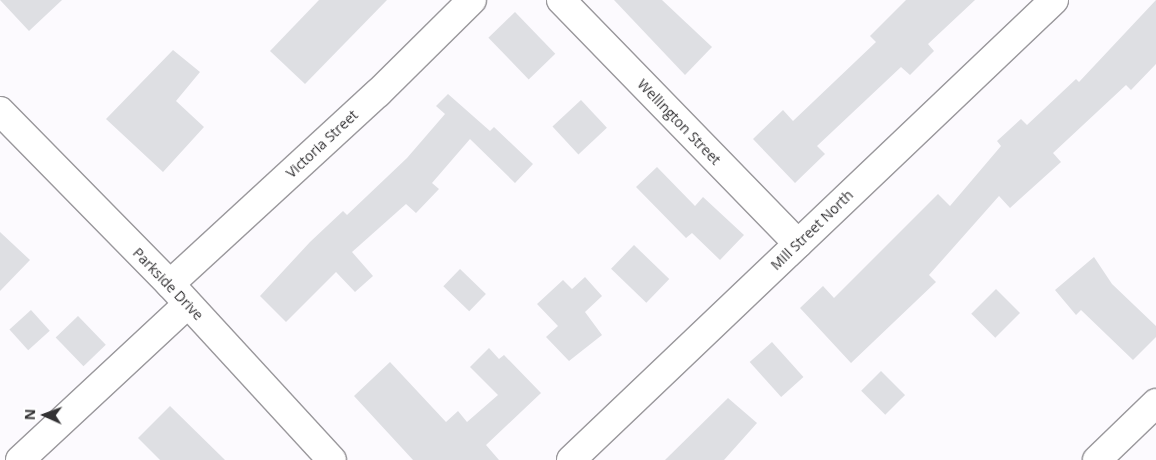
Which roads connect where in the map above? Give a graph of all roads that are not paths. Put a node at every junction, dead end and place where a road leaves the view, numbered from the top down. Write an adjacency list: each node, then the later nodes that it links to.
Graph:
1 (472, 0): 6 (main road, Victoria Street)
2 (561, 0): 5 (main road, Wellington Street)
3 (1054, 0): 5 (main road, Mill Street North)
4 (0, 112): 6 (main road, Parkside Drive)
5 (798, 244): 11 (main road, Mill Street North)
6 (170, 284): 7 (main road, Parkside Drive)
7 (188, 304): 9 (main road); 10 (main road, Parkside Drive)
8 (1156, 403): 12 (main road)
9 (20, 460)
10 (332, 460)
11 (571, 460)
12 (1097, 460)

